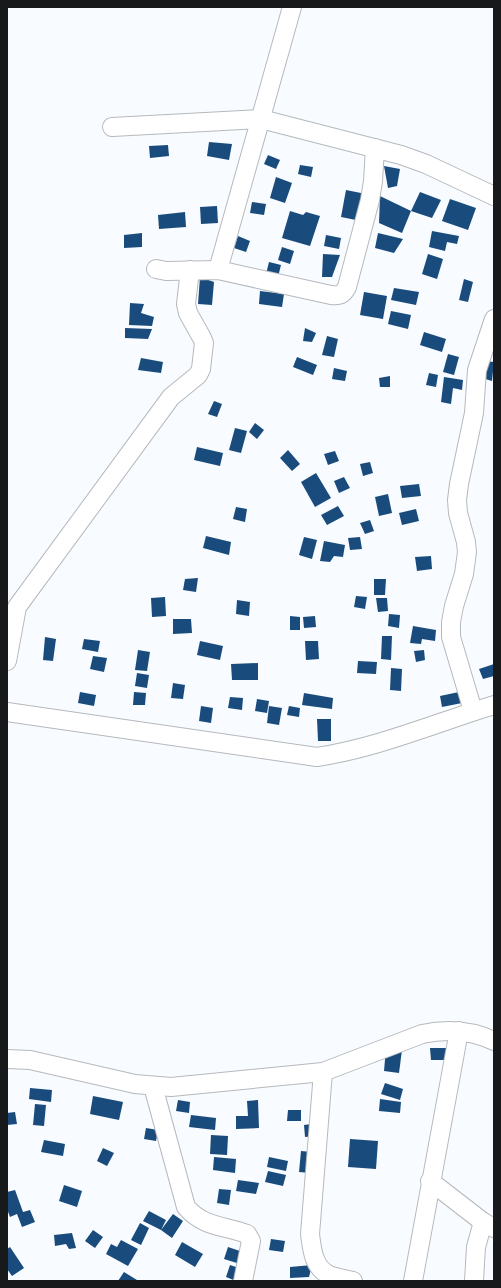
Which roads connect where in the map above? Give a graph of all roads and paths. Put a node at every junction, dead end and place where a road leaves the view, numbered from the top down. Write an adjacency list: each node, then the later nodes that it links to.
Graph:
1 (292, 7): 2 (street)
2 (261, 119): 3 (street); 4 (street); 8 (street)
3 (112, 127)
4 (375, 148): 5 (street); 8 (street)
5 (494, 196)
6 (156, 269): 7 (street)
7 (190, 270): 8 (street); 10 (street)
8 (218, 270)
9 (494, 318): 12 (street)
10 (7, 661)
11 (494, 705): 12 (street)
12 (473, 711): 13 (street)
13 (7, 712)
14 (459, 1031): 15 (street); 17 (street); 19 (street)
15 (493, 1040)
16 (7, 1058): 18 (street)
17 (323, 1072): 18 (street); 22 (street)
18 (153, 1086): 21 (street)
19 (430, 1181): 20 (street); 23 (street)
20 (489, 1225): 24 (street)
21 (243, 1281)
22 (354, 1281)
23 (413, 1281)
24 (474, 1281)

